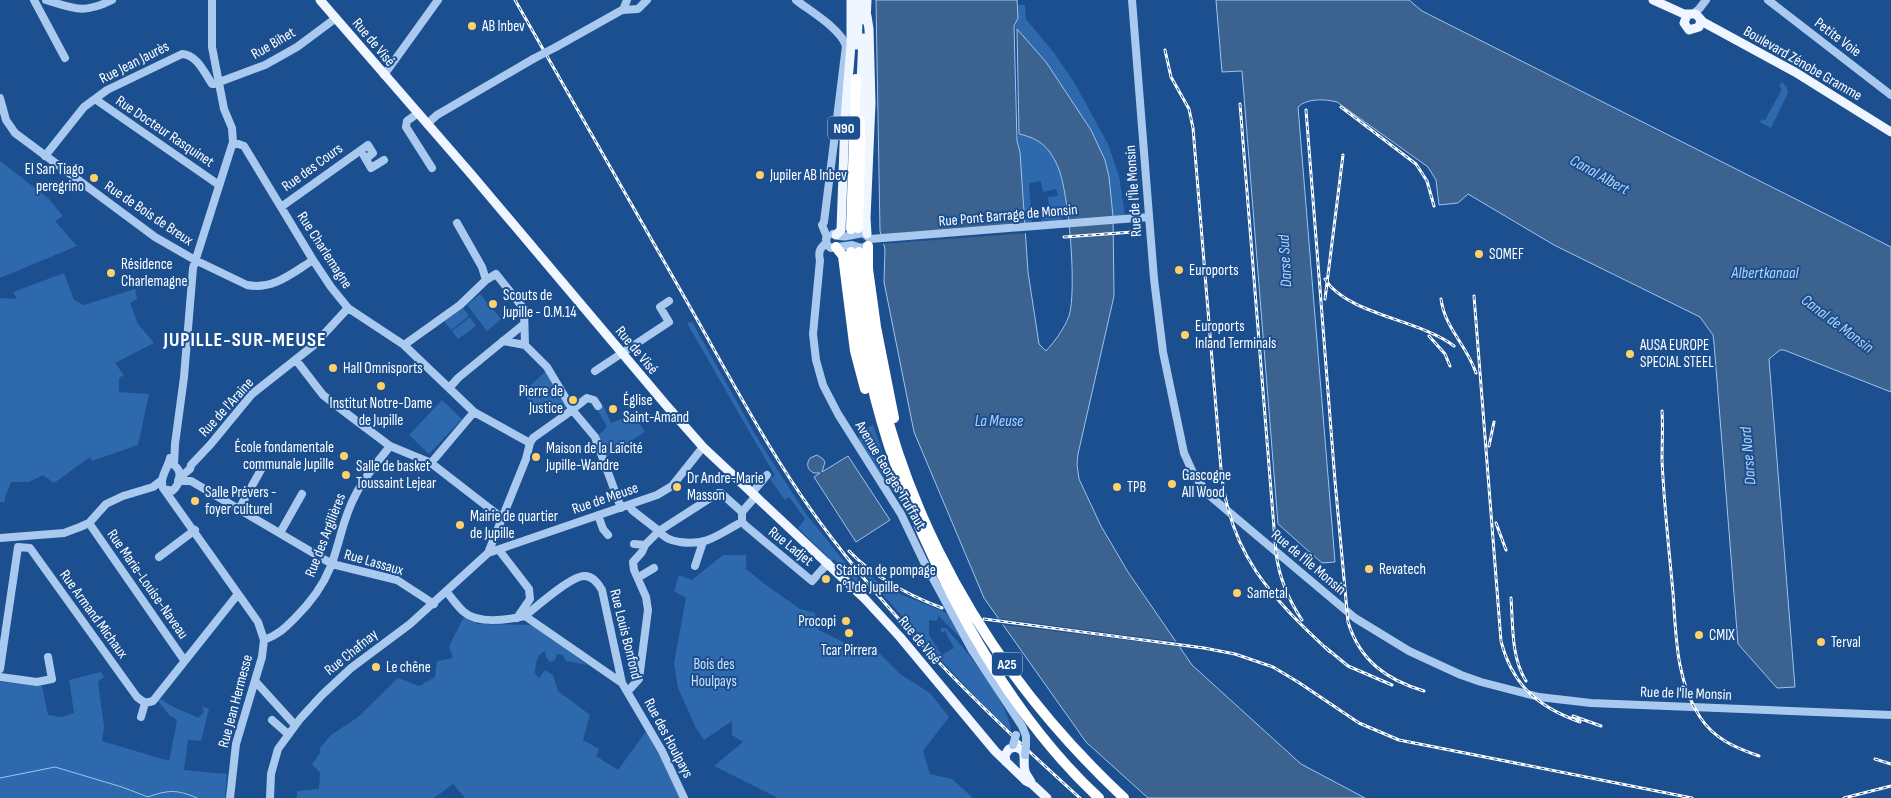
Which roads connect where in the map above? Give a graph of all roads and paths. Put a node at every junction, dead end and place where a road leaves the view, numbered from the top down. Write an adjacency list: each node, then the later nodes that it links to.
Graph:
1 (34, 0): 20 (street)
2 (94, 0): 18 (street)
3 (110, 0): 18 (street)
4 (212, 0): 28 (street)
5 (320, 0): 23 (main road, Rue de Visé)
6 (438, 0): 26 (street)
7 (627, 0): 19 (street)
8 (647, 0): 19 (street)
9 (796, 0): 45 (street)
10 (851, 0): 45 (main road, N90)
11 (859, 0): 27 (main road)
12 (865, 0): 22 (main road, N90); 33 (main road, N90)
13 (1132, 0): 42 (street, Rue de l'Île Monsin)
14 (1653, 0): 21 (main road, Boulevard Zénobe Gramme)
15 (1706, 0): 21 (street)
16 (1768, 0): 29 (street, Petite Voie)
17 (49, 1): 18 (street); 20 (street)
18 (90, 8)
19 (623, 10): 34 (street, bridge)
20 (40, 11): 25 (street)
21 (1690, 14): 24 (main road, Boulevard Zénobe Gramme); 24 (main road, Boulevard Zénobe Gramme)
22 (867, 16): 33 (main road, N90); 44 (main road, N90)
23 (336, 18): 26 (main road, Rue de Visé); 28 (street, Rue Bihet)
24 (1701, 20): 35 (main road, Boulevard Zénobe Gramme)
25 (65, 58)
26 (384, 75): 32 (main road, Rue de Visé)
27 (856, 79): 44 (highway, A25)
28 (219, 82): 31 (street, Rue Jean Jaurès); 36 (street)
29 (1891, 95)
30 (0, 98): 37 (street, Rue de Bois de Breux)
31 (94, 100): 37 (street, Rue Jean Jaurès); 40 (street, Rue Docteur Rasquinet)
32 (418, 113): 34 (main road, Rue de Visé); 39 (street)
33 (861, 121): 44 (highway, A25)
34 (427, 124): 55 (main road, Rue de Visé)
35 (1891, 132)
36 (233, 142): 40 (street); 41 (street, Rue Charlemagne)
37 (45, 156): 46 (street, Rue de Bois de Breux)
38 (384, 160): 41 (street, Rue des Cours)
39 (432, 168)
40 (219, 184): 46 (street)
41 (281, 207): 47 (street, Rue Charlemagne)
42 (1149, 218): 44 (street, Rue Pont Barrage de Monsin); 114 (street, Rue de l'Île Monsin)
43 (457, 222): 48 (street)
44 (861, 240): 45 (street, Rue Pont Barrage de Monsin); 63 (highway, A25); 63 (highway, A25)
45 (833, 241): 63 (highway); 113 (street, Avenue Georges Truffaut)
46 (195, 260): 47 (street, Rue de Bois de Breux); 68 (street)
47 (313, 260): 50 (street, Rue Charlemagne)
48 (486, 280): 51 (street); 53 (street)
49 (669, 301): 55 (street)
50 (348, 308): 53 (street, Rue Charlemagne); 56 (street, Rue de l'Araine)
51 (524, 324): 52 (street); 54 (street)
52 (503, 341): 54 (street); 58 (street)
53 (404, 345): 58 (street, Rue Charlemagne)
54 (525, 346): 60 (street)
55 (622, 353): 57 (street); 65 (main road, Rue de Visé)
56 (296, 360): 64 (street); 68 (street, Rue de l'Araine)
57 (594, 371)
58 (450, 387): 61 (street, Rue Charlemagne)
59 (598, 406): 60 (street)
60 (572, 408): 62 (street); 75 (street)
61 (474, 412): 62 (street, Rue Charlemagne); 66 (street)
62 (530, 443): 80 (street)
63 (891, 444): 128 (highway, A25); 129 (highway, A25)
64 (390, 446): 66 (street); 96 (street, Rue des Argilières)
65 (703, 447): 74 (main road, Rue de Visé); 75 (street, Rue de Meuse)
66 (431, 463): 80 (street)
67 (262, 468): 76 (street)
68 (176, 474): 70 (street); 72 (street); 76 (street, Rue Lassaux); 79 (street, Rue Jean Hermesse)
69 (767, 475): 74 (street)
70 (162, 480): 71 (street); 72 (street)
71 (154, 487): 72 (street); 81 (street)
72 (164, 489): 79 (street, Rue Jean Hermesse)
73 (302, 494): 85 (street)
74 (754, 495): 77 (street); 95 (main road, Rue de Visé)
75 (625, 506): 78 (street, Rue de Meuse); 84 (street)
76 (239, 509): 85 (street, Rue Lassaux)
77 (742, 512): 84 (street, Rue des Houlpays); 95 (street, Rue Ladjet)
78 (598, 515): 86 (street); 92 (street, Rue de Meuse)
79 (184, 516): 83 (street, Rue Jean Hermesse)
80 (501, 522): 93 (street)
81 (89, 523): 87 (street); 106 (street, Rue Marie-Louise-Naveau)
82 (738, 524): 88 (street)
83 (195, 530): 94 (street); 101 (street, Rue Jean Hermesse)
84 (659, 532): 88 (street); 90 (street, Rue des Houlpays)
85 (280, 533): 96 (street, Rue Lassaux)
86 (608, 535)
87 (0, 538): 91 (street, Rue Armand Michaux)
88 (703, 542): 97 (street)
89 (634, 544): 90 (street)
90 (645, 545): 99 (street, Rue des Houlpays)
91 (18, 547): 107 (street); 112 (street, Rue Armand Michaux)
92 (499, 550): 93 (street, Rue de Meuse); 103 (street)
93 (488, 553): 100 (street, Rue Chafnay)
94 (159, 556)
95 (828, 563): 119 (main road, Rue de Visé)
96 (332, 564): 102 (street, Rue Lassaux); 104 (street, Rue des Argilières)
97 (695, 566)
98 (654, 568): 99 (street)
99 (639, 577): 111 (street, Rue des Houlpays)
100 (446, 591): 102 (street, Rue Chafnay); 103 (street)
101 (238, 594): 104 (street, Rue Jean Hermesse); 106 (street)
102 (434, 604): 117 (street, Rue Chafnay)
103 (521, 617): 110 (street); 110 (street, Rue Louis Bonfond)
104 (264, 640): 109 (street, Rue Jean Hermesse)
105 (48, 656): 108 (street)
106 (184, 660): 112 (street)
107 (0, 669)
108 (0, 677)
109 (255, 681): 117 (street); 124 (street, Rue Jean Hermesse)
110 (622, 683): 111 (street, Rue Louis Bonfond)
111 (628, 691): 126 (street, Rue des Houlpays)
112 (145, 703): 115 (street)
113 (1014, 715): 120 (street, Avenue Georges Truffaut, bridge); 121 (street, Avenue Georges Truffaut, bridge)
114 (1891, 715)
115 (141, 717)
116 (272, 720): 118 (street)
117 (295, 725): 118 (street, Rue Chafnay)
118 (288, 734): 125 (street, Rue Chafnay)
119 (992, 746): 120 (main road, Rue de Visé); 122 (main road, Rue de Visé)
120 (1012, 747): 121 (main road, Rue de Visé, bridge); 122 (main road)
121 (1024, 759): 122 (main road); 123 (main road, Rue de Visé)
122 (1008, 764): 123 (main road, Rue de Visé)
123 (1032, 784): 127 (main road, Rue de Visé)
124 (230, 798)
125 (270, 798)
126 (684, 798)
127 (1047, 798)
128 (1099, 798)
129 (1124, 798)

